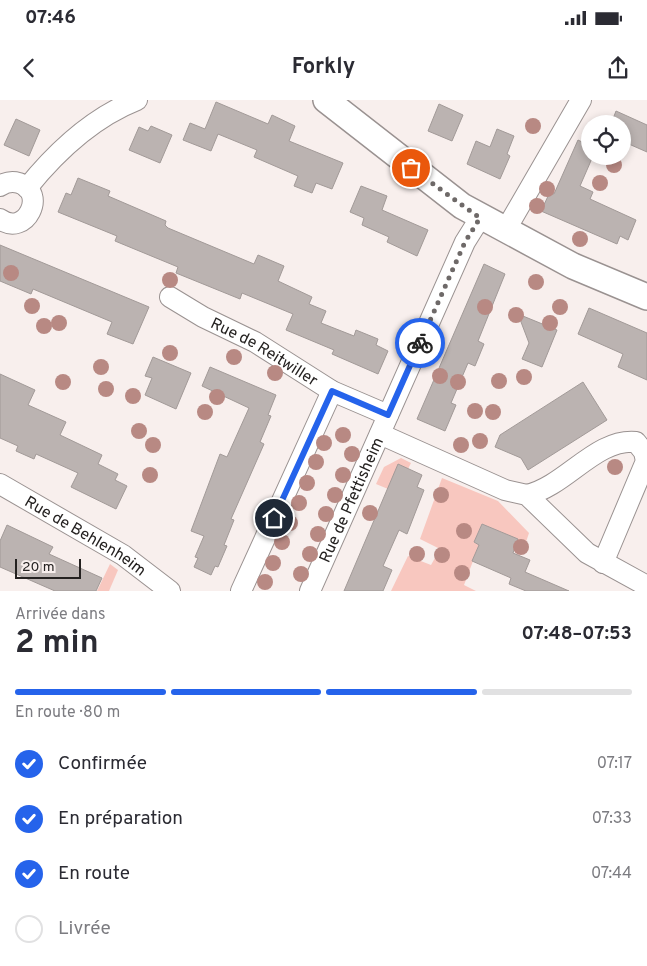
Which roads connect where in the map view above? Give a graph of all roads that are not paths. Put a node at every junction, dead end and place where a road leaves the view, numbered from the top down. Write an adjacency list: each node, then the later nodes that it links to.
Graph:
1 (137, 100): 5 (street)
2 (326, 100): 6 (street)
3 (581, 100): 8 (street)
4 (0, 186): 5 (street)
5 (27, 188): 7 (street)
6 (480, 218): 8 (street); 12 (street, Rue de Pfettisheim)
7 (0, 219)
8 (505, 231): 10 (street)
9 (170, 296): 11 (street, Rue de Reitwiller)
10 (647, 297)
11 (332, 391): 12 (street, Rue de Reitwiller); 19 (street)
12 (388, 415): 13 (street, Rue de Pfettisheim)
13 (380, 434): 15 (street); 20 (street, Rue de Pfettisheim)
14 (0, 484): 18 (street, Rue de Behlenheim)
15 (527, 495): 16 (street); 16 (street)
16 (603, 563): 17 (street)
17 (647, 586)
18 (170, 591)
19 (241, 591)
20 (310, 591)

